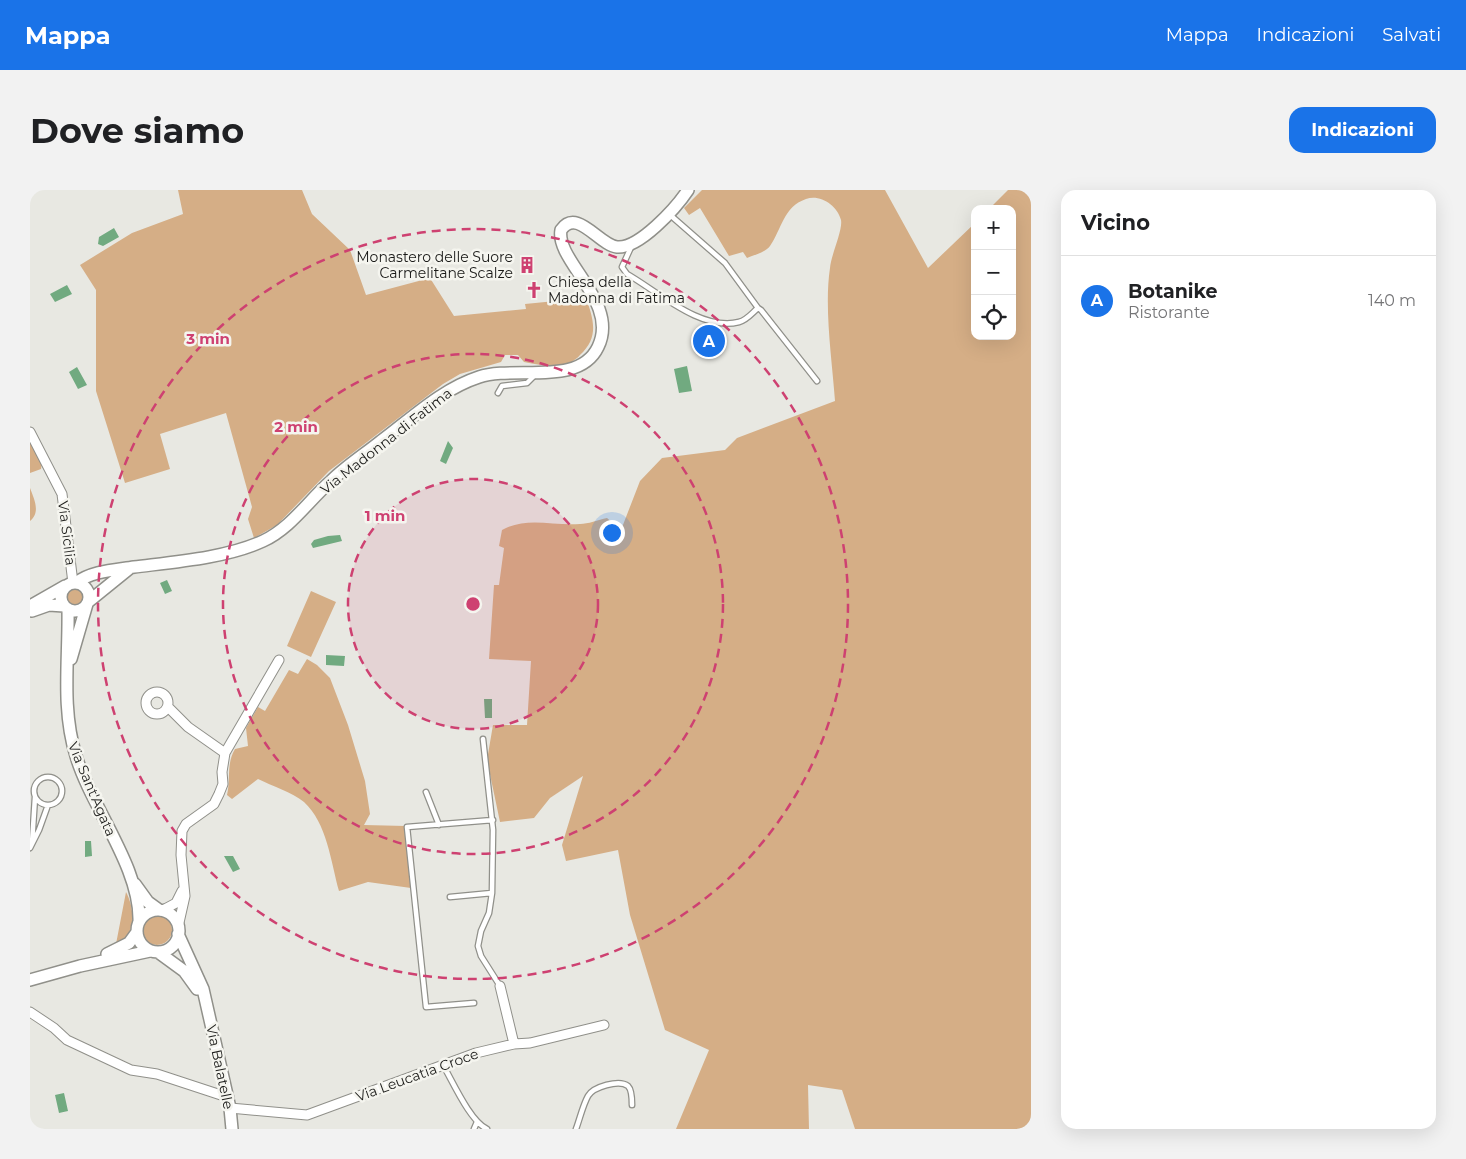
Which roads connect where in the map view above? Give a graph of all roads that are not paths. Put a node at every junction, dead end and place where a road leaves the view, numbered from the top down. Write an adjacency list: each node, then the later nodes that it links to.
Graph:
1 (688, 192): 2 (main road)
2 (668, 213): 3 (main road); 4 (lane)
3 (633, 244): 4 (lane); 5 (main road, Via Madonna di Fatima)
4 (758, 308): 6 (lane)
5 (537, 372): 7 (lane); 9 (main road, Via Madonna di Fatima)
6 (817, 381)
7 (498, 393)
8 (30, 432): 10 (street, Via Sicilia)
9 (132, 567): 10 (main road, Via Madonna di Fatima); 11 (main road)
10 (72, 584): 11 (main road); 12 (main road, Via Madonna di Fatima); 13 (main road)
11 (87, 603): 13 (main road); 16 (main road)
12 (30, 606)
13 (66, 608): 14 (main road); 16 (main road)
14 (30, 612)
15 (280, 660): 19 (street)
16 (67, 672): 27 (main road, Via Sant'Agata)
17 (168, 707): 19 (street)
18 (482, 739): 23 (lane)
19 (225, 753): 28 (street)
20 (426, 792): 24 (lane)
21 (35, 794): 22 (lane); 22 (lane); 25 (lane)
22 (48, 805): 25 (lane)
23 (492, 820): 24 (lane); 29 (lane)
24 (439, 825): 38 (lane)
25 (32, 843): 26 (lane)
26 (30, 848)
27 (129, 874): 31 (main road); 32 (main road)
28 (184, 881): 31 (street); 33 (street)
29 (492, 893): 30 (lane); 37 (lane)
30 (450, 897)
31 (160, 910): 32 (main road); 33 (main road)
32 (138, 927): 34 (main road); 35 (main road)
33 (178, 931): 34 (main road); 39 (main road)
34 (154, 952): 35 (main road); 39 (main road)
35 (80, 966): 36 (main road)
36 (30, 980)
37 (500, 986): 42 (street)
38 (474, 1003)
39 (206, 1006): 44 (main road, Via Balatelle)
40 (30, 1012): 44 (street)
41 (604, 1026): 42 (street, Via Leucatia Croce)
42 (514, 1044): 43 (street, Via Leucatia Croce)
43 (443, 1065): 46 (street, Via Leucatia Croce); 47 (lane)
44 (227, 1097): 46 (main road, Via Balatelle)
45 (632, 1105): 51 (lane)
46 (230, 1108): 48 (main road, Via Balatelle)
47 (477, 1122): 49 (lane); 50 (lane)
48 (232, 1129)
49 (474, 1129)
50 (487, 1129)
51 (576, 1129)

